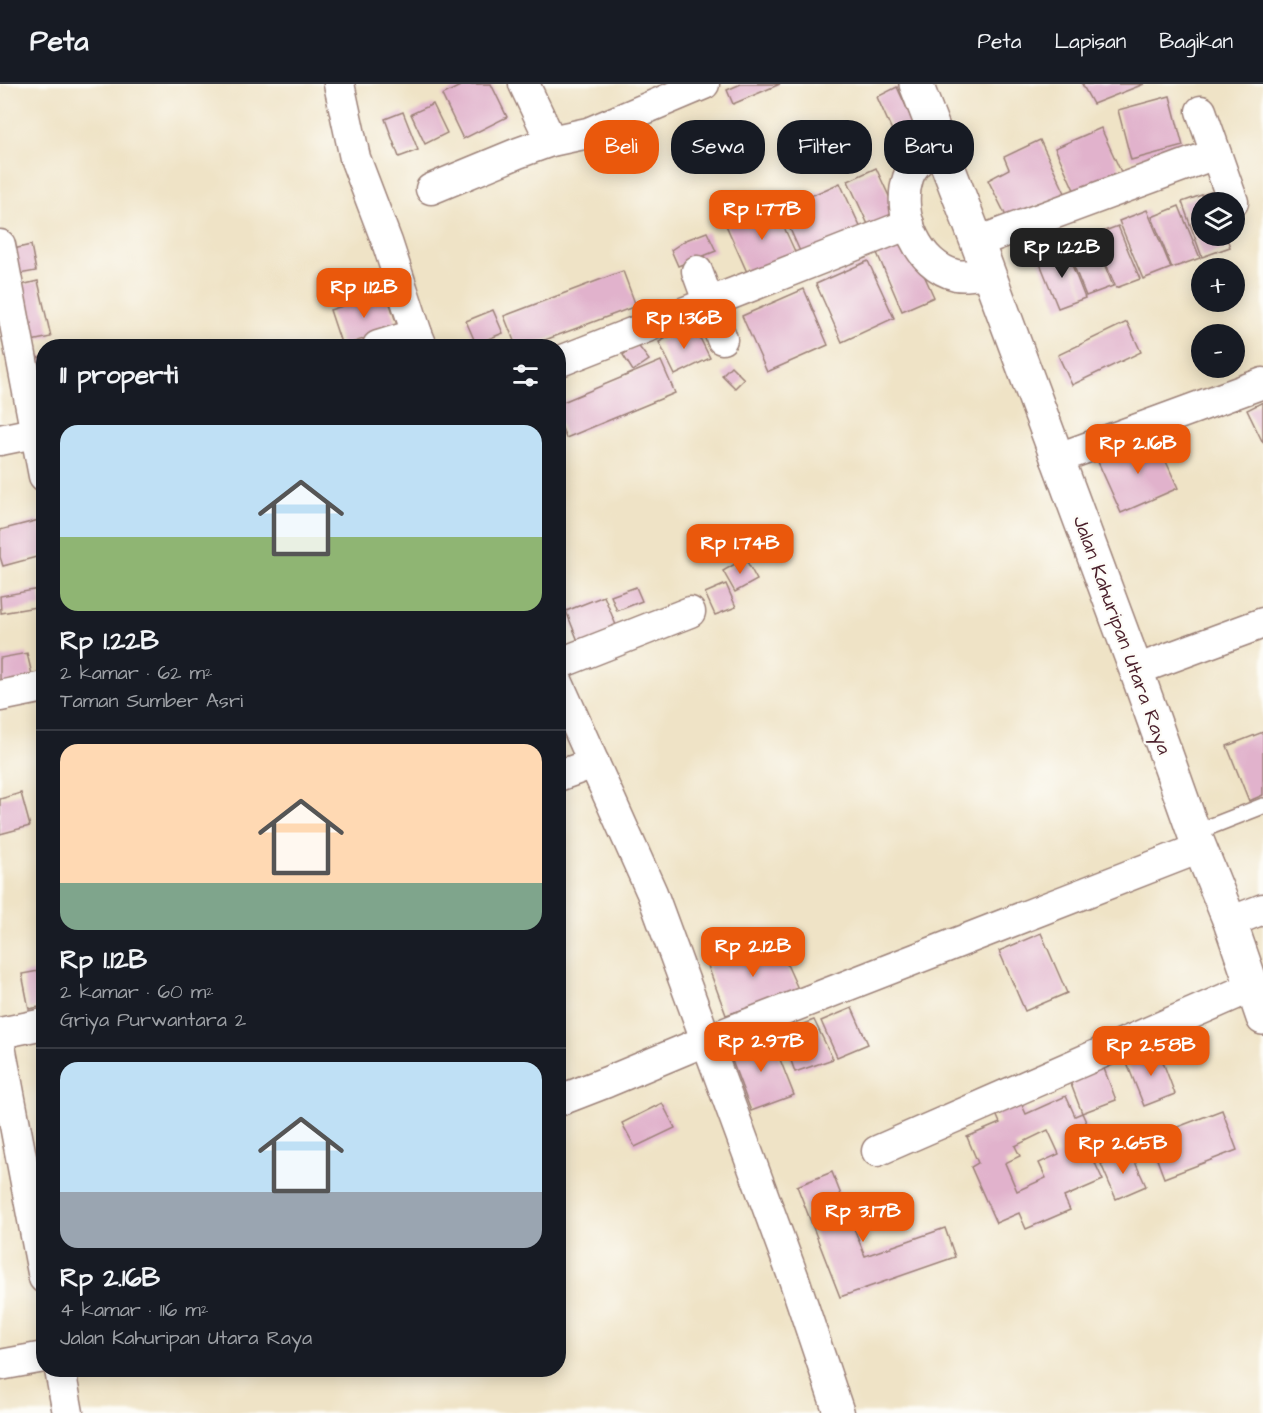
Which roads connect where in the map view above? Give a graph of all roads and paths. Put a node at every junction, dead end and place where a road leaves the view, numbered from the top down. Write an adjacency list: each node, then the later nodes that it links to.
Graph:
1 (339, 84): 19 (street)
2 (524, 84): 7 (street)
3 (704, 84): 7 (street)
4 (916, 84): 6 (street, Jalan Kahuripan Utara Raya)
5 (1201, 111): 8 (street)
6 (929, 120)
7 (551, 141): 11 (street)
8 (1215, 154): 12 (street); 14 (street)
9 (909, 174): 13 (street)
10 (950, 174): 14 (street, Jalan Kahuripan Utara Raya)
11 (431, 189)
12 (1229, 192)
13 (909, 224): 17 (street); 18 (street)
14 (977, 242): 17 (street, Jalan Kahuripan Utara Raya)
15 (1, 255): 23 (street)
16 (697, 271): 18 (street)
17 (988, 273): 26 (street, Jalan Kahuripan Utara Raya)
18 (709, 303): 20 (street); 21 (street)
19 (420, 339)
20 (722, 339)
21 (566, 359)
22 (1263, 383): 26 (street)
23 (36, 418)
24 (36, 433): 25 (street)
25 (0, 440)
26 (1056, 459): 30 (street, Jalan Kahuripan Utara Raya)
27 (690, 612): 29 (street)
28 (1263, 623): 30 (street)
29 (566, 661)
30 (1136, 670): 37 (street, Jalan Kahuripan Utara Raya)
31 (36, 689): 32 (street)
32 (0, 696)
33 (566, 701): 34 (street)
34 (594, 763): 35 (street); 44 (street)
35 (566, 773)
36 (1263, 806): 37 (lane)
37 (1197, 841): 39 (street, Jalan Kahuripan Utara Raya); 44 (street)
38 (1263, 909): 39 (street)
39 (1230, 922): 40 (street, Jalan Kahuripan Utara Raya)
40 (1252, 987): 41 (street, Jalan Kahuripan Utara Raya); 47 (street)
41 (1263, 1018)
42 (36, 1026): 43 (street)
43 (0, 1033)
44 (705, 1041): 46 (street); 53 (street)
45 (0, 1046): 48 (street)
46 (566, 1098)
47 (877, 1151)
48 (36, 1236)
49 (36, 1358): 50 (street)
50 (0, 1365)
51 (61, 1377): 52 (street)
52 (68, 1413)
53 (839, 1413)

